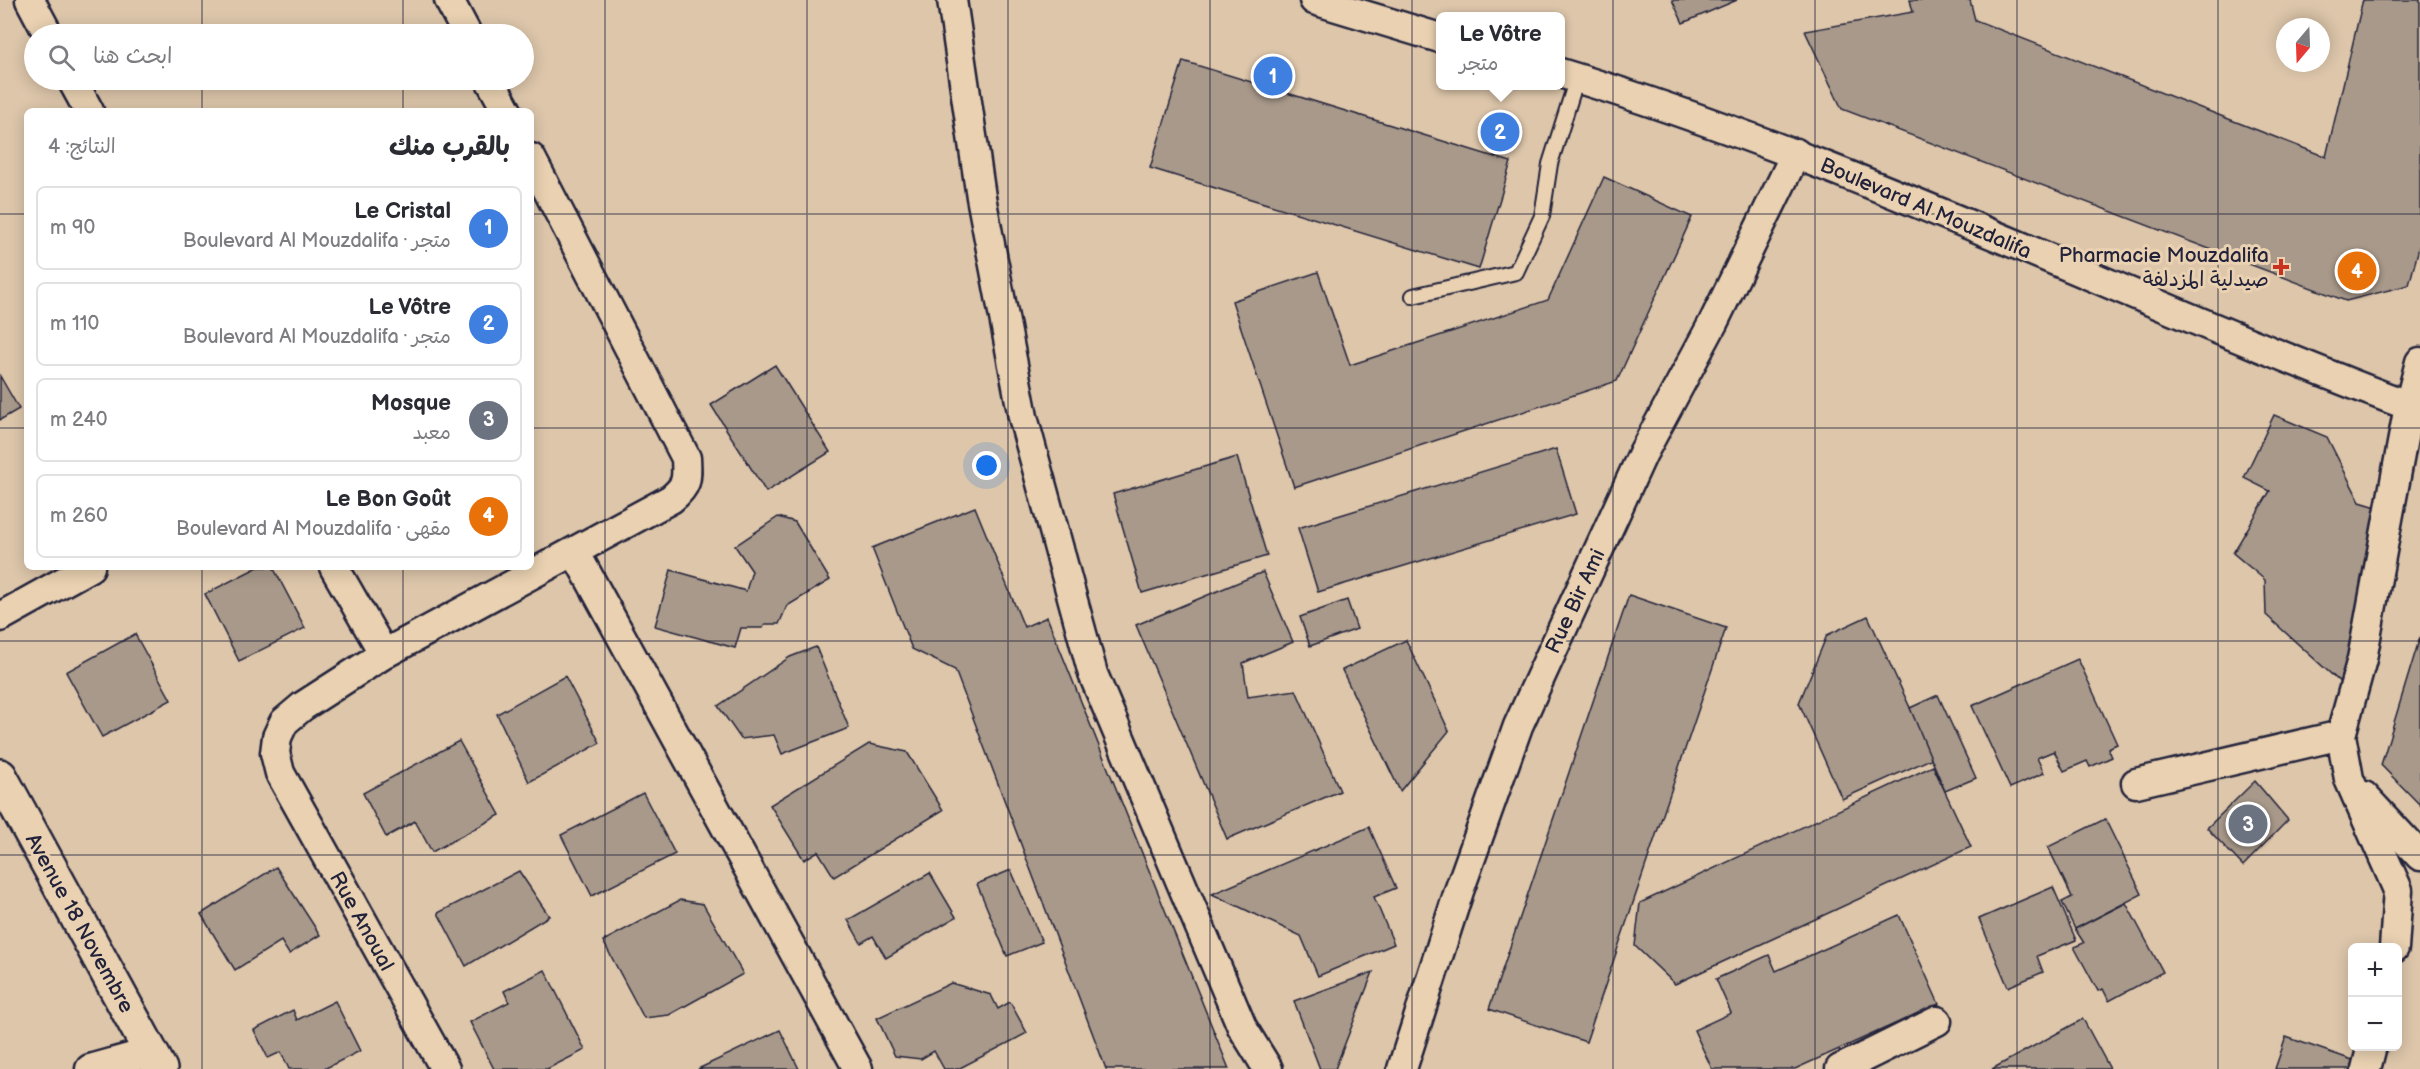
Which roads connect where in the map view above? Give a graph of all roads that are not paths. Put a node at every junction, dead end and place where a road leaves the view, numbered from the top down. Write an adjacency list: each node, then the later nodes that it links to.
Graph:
1 (30, 0): 5 (street)
2 (449, 0): 6 (street)
3 (952, 0): 35 (street)
4 (1314, 0): 7 (street)
5 (43, 24)
6 (462, 24)
7 (1436, 37)
8 (1568, 76): 13 (street, Boulevard Al Mouzdalifa); 15 (lane)
9 (77, 90): 11 (street)
10 (495, 90): 12 (street)
11 (87, 108)
12 (505, 108)
13 (1796, 153): 17 (street, Boulevard Al Mouzdalifa); 36 (street, Rue Bir Ami)
14 (534, 164): 18 (street)
15 (1413, 297)
16 (2420, 363): 17 (street)
17 (2414, 408): 23 (street)
18 (575, 552): 22 (street); 34 (street)
19 (85, 570): 21 (street)
20 (336, 570): 22 (street)
21 (0, 617)
22 (384, 654): 33 (street, Rue Anoual)
23 (2341, 735): 25 (street); 26 (street)
24 (0, 776): 31 (street, Avenue 18 Novembre)
25 (2349, 779): 27 (street); 28 (street)
26 (2136, 783)
27 (2420, 856)
28 (2394, 943)
29 (1937, 1021): 37 (street)
30 (2371, 1051): 38 (street)
31 (155, 1060): 32 (street)
32 (90, 1069)
33 (445, 1069)
34 (858, 1069)
35 (1268, 1069)
36 (1402, 1069)
37 (1840, 1069)
38 (2366, 1069)

